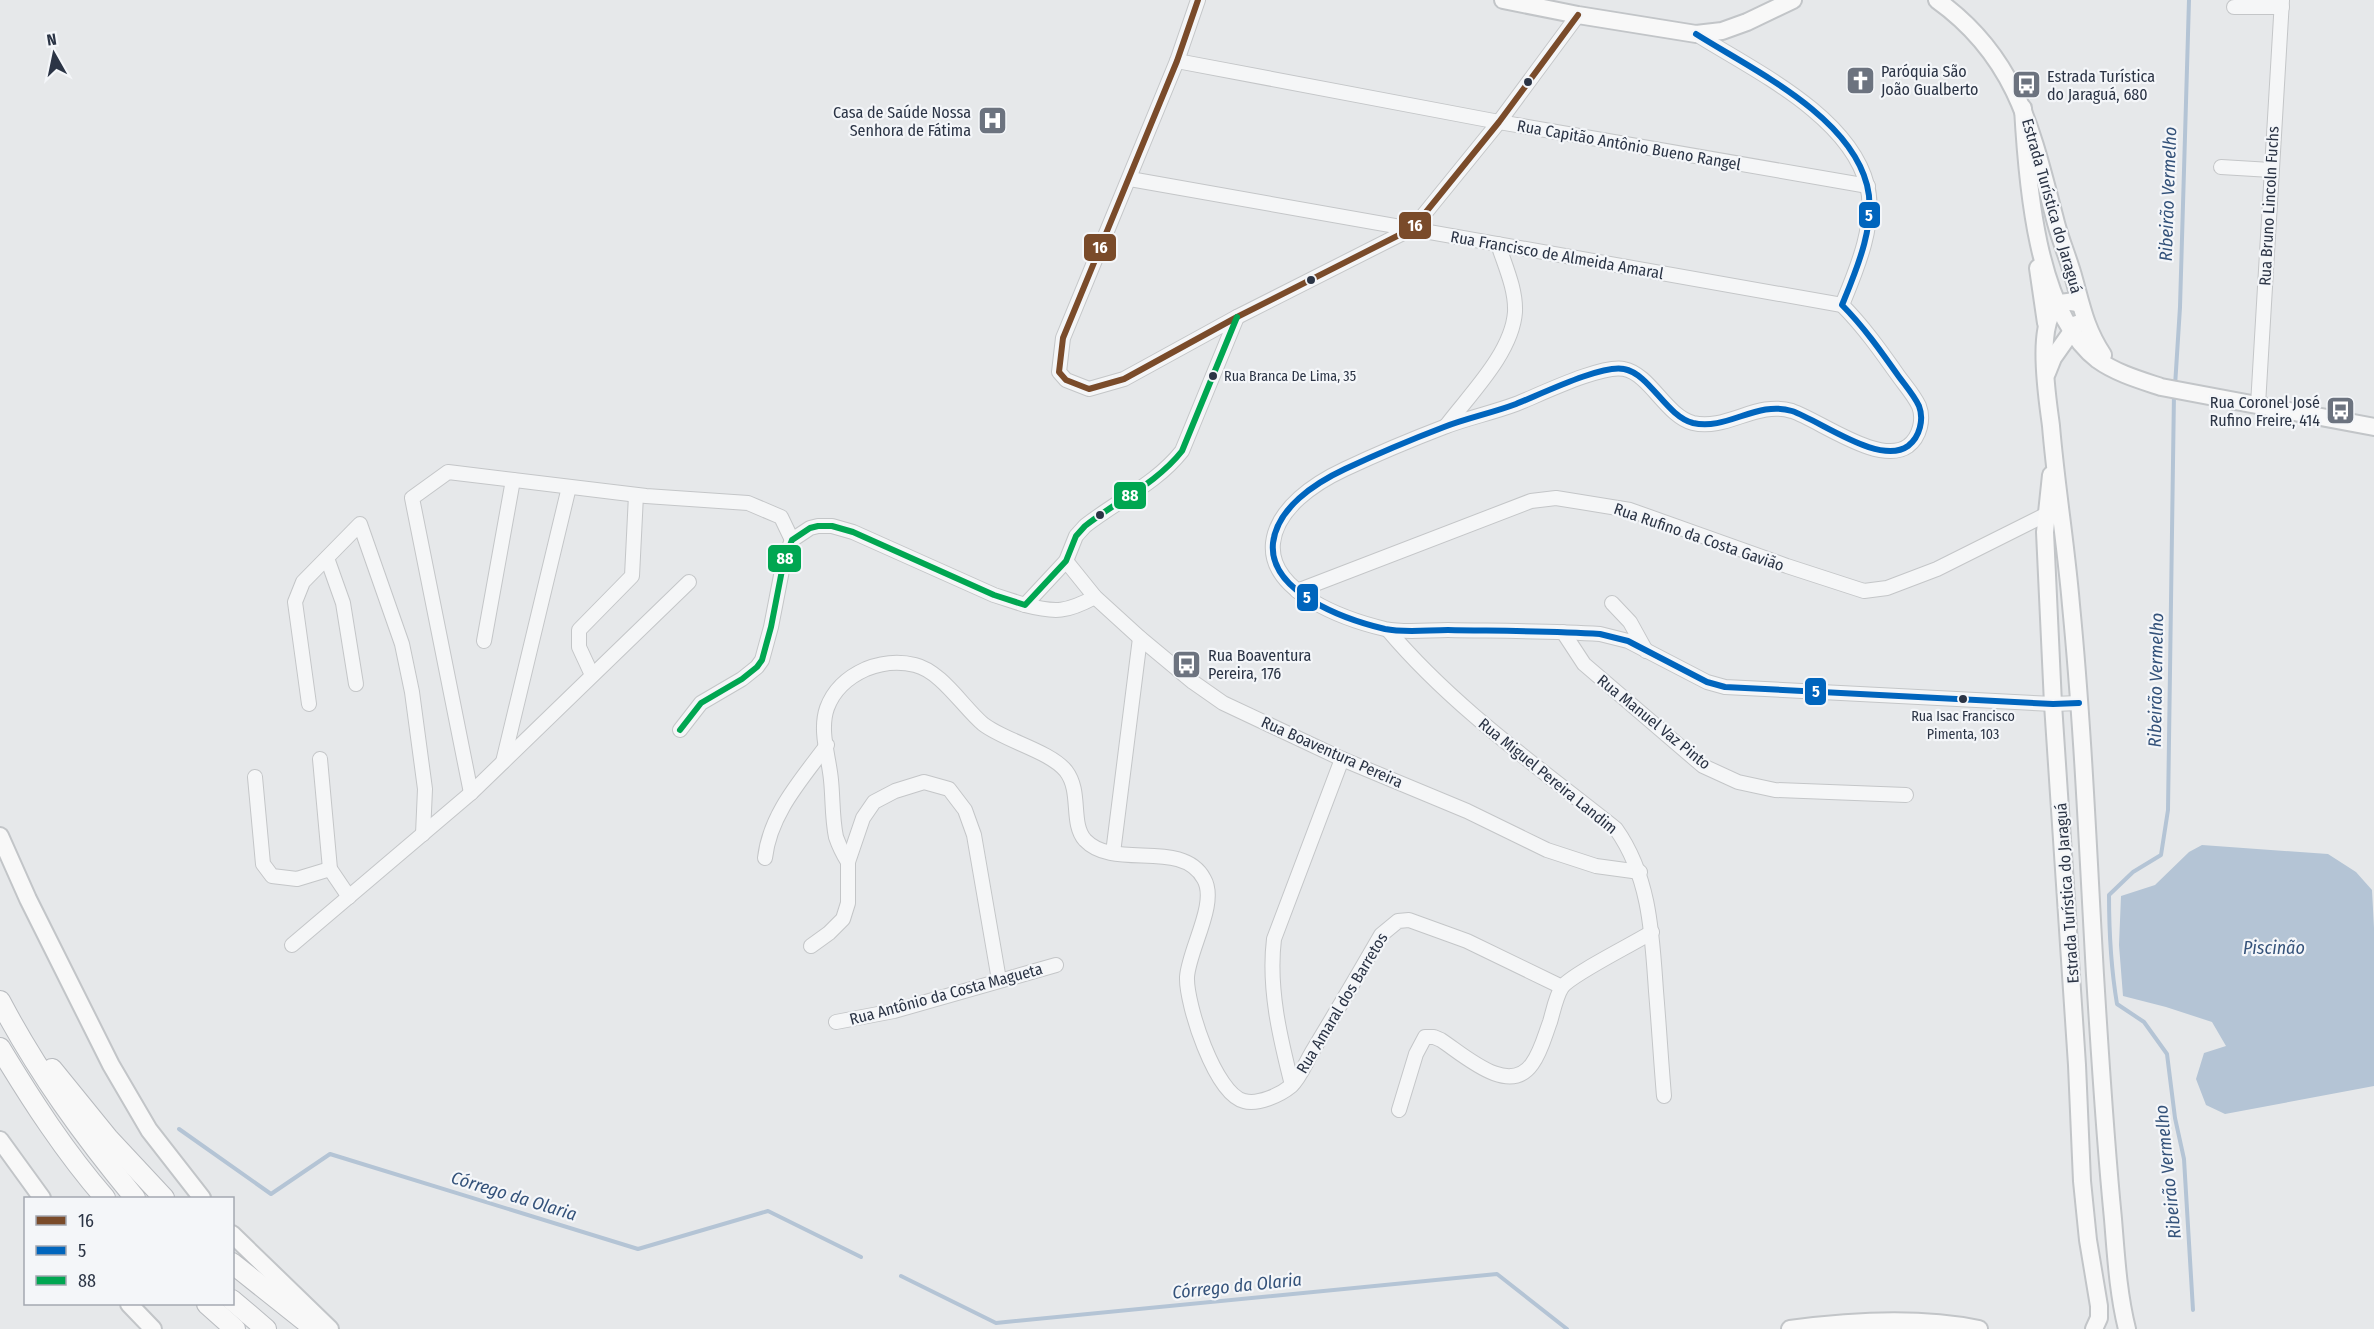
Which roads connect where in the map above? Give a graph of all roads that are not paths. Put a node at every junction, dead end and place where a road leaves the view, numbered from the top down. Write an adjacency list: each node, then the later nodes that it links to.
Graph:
1 (1198, 0): 10 (street)
2 (1503, 0): 8 (main road)
3 (1793, 0): 6 (main road)
4 (1937, 0): 11 (main road, Estrada Turística do Jaraguá)
5 (2282, 3): 7 (street); 14 (street, Rua Bruno Lincoln Fuchs)
6 (1778, 4): 9 (main road)
7 (2234, 7)
8 (1578, 15): 9 (main road); 12 (street)
9 (1696, 34): 16 (street)
10 (1177, 61): 12 (street, Rua Capitão Antônio Bueno Rangel); 15 (street)
11 (2023, 108): 19 (main road, Estrada Turística do Jaraguá); 22 (main road, Estrada Turística do Jaraguá)
12 (1499, 122): 16 (street, Rua Capitão Antônio Bueno Rangel); 17 (street)
13 (2221, 167): 14 (street)
14 (2271, 170): 28 (street, Rua Bruno Lincoln Fuchs)
15 (1130, 179): 17 (street, Rua Francisco de Almeida Amaral); 23 (street)
16 (1868, 186): 21 (street)
17 (1413, 228): 18 (street, Rua Francisco de Almeida Amaral); 23 (street)
18 (1498, 244): 21 (street, Rua Francisco de Almeida Amaral); 29 (street)
19 (2038, 246): 20 (main road, Estrada Turística do Jaraguá); 24 (main road)
20 (2059, 304): 22 (main road, Estrada Turística do Jaraguá); 24 (main road, Estrada Turística do Jaraguá); 25 (main road)
21 (1842, 305): 29 (street)
22 (2081, 310): 25 (main road, Estrada Turística do Jaraguá); 26 (main road)
23 (1237, 317): 37 (street)
24 (2046, 323): 27 (main road, Estrada Turística do Jaraguá)
25 (2072, 332): 26 (main road); 27 (main road, Estrada Turística do Jaraguá)
26 (2112, 367): 28 (main road)
27 (2046, 376): 34 (main road, Estrada Turística do Jaraguá)
28 (2258, 405): 30 (main road)
29 (1446, 426): 39 (street)
30 (2374, 427)
31 (513, 480): 32 (street); 46 (street); 59 (street)
32 (569, 487): 33 (street); 57 (street)
33 (636, 495): 35 (street); 48 (street)
34 (2054, 511): 39 (street, Rua Rufino da Costa Gavião); 50 (main road, Estrada Turística do Jaraguá); 52 (main road, Estrada Turística do Jaraguá)
35 (792, 540): 42 (street); 53 (street)
36 (327, 558): 49 (street); 51 (street); 61 (street)
37 (1066, 561): 40 (street, Rua Boaventura Pereira); 42 (street)
38 (688, 582): 48 (street)
39 (1297, 591): 43 (street)
40 (1095, 597): 42 (street); 45 (street, Rua Boaventura Pereira)
41 (1612, 603): 47 (street)
42 (1025, 605)
43 (1388, 630): 44 (street); 67 (street, Rua Miguel Pereira Landim)
44 (1563, 632): 47 (street); 60 (street, Rua Manuel Vaz Pinto)
45 (1140, 638): 56 (street, Rua Boaventura Pereira); 63 (street)
46 (484, 641)
47 (1646, 651): 52 (street)
48 (592, 675): 57 (street)
49 (356, 684)
50 (2079, 703): 52 (street); 101 (main road, Estrada Turística do Jaraguá)
51 (309, 704)
52 (2053, 704): 100 (main road, Estrada Turística do Jaraguá)
53 (680, 730)
54 (827, 745): 63 (street, Rua Amaral dos Barretos); 64 (street); 65 (street, Rua Amaral dos Barretos)
55 (321, 759): 66 (street)
56 (1342, 759): 67 (street, Rua Boaventura Pereira); 79 (street)
57 (503, 762): 59 (street)
58 (255, 777): 66 (street)
59 (471, 793): 61 (street)
60 (1906, 795)
61 (423, 834): 68 (street)
62 (0, 836): 87 (main road)
63 (1113, 853): 79 (street, Rua Amaral dos Barretos)
64 (765, 858)
65 (848, 862): 71 (street); 73 (street)
66 (330, 870): 68 (street)
67 (1640, 872): 69 (street, Rua Miguel Pereira Landim)
68 (349, 897): 70 (street)
69 (1652, 933): 74 (street); 80 (street, Rua Miguel Pereira Landim)
70 (292, 945)
71 (811, 946)
72 (1056, 964): 73 (street, Rua Antônio da Costa Magueta)
73 (999, 980): 76 (street, Rua Antônio da Costa Magueta)
74 (1562, 987): 79 (street, Rua Amaral dos Barretos); 81 (street)
75 (0, 1001): 77 (highway)
76 (836, 1022)
77 (22, 1044): 85 (highway); 86 (highway)
78 (0, 1048): 84 (highway)
79 (1292, 1085)
80 (1664, 1096)
81 (1399, 1110)
82 (0, 1140): 83 (main road)
83 (41, 1197)
84 (104, 1197)
85 (134, 1197)
86 (163, 1197)
87 (201, 1197)
88 (234, 1235): 97 (main road)
89 (234, 1265): 96 (highway)
90 (234, 1302): 95 (highway)
91 (130, 1305): 93 (main road)
92 (208, 1305): 94 (highway)
93 (153, 1329)
94 (235, 1329)
95 (266, 1329)
96 (315, 1329)
97 (330, 1329)
98 (1790, 1329): 99 (main road)
99 (1978, 1329)
100 (2094, 1329)
101 (2127, 1329)

